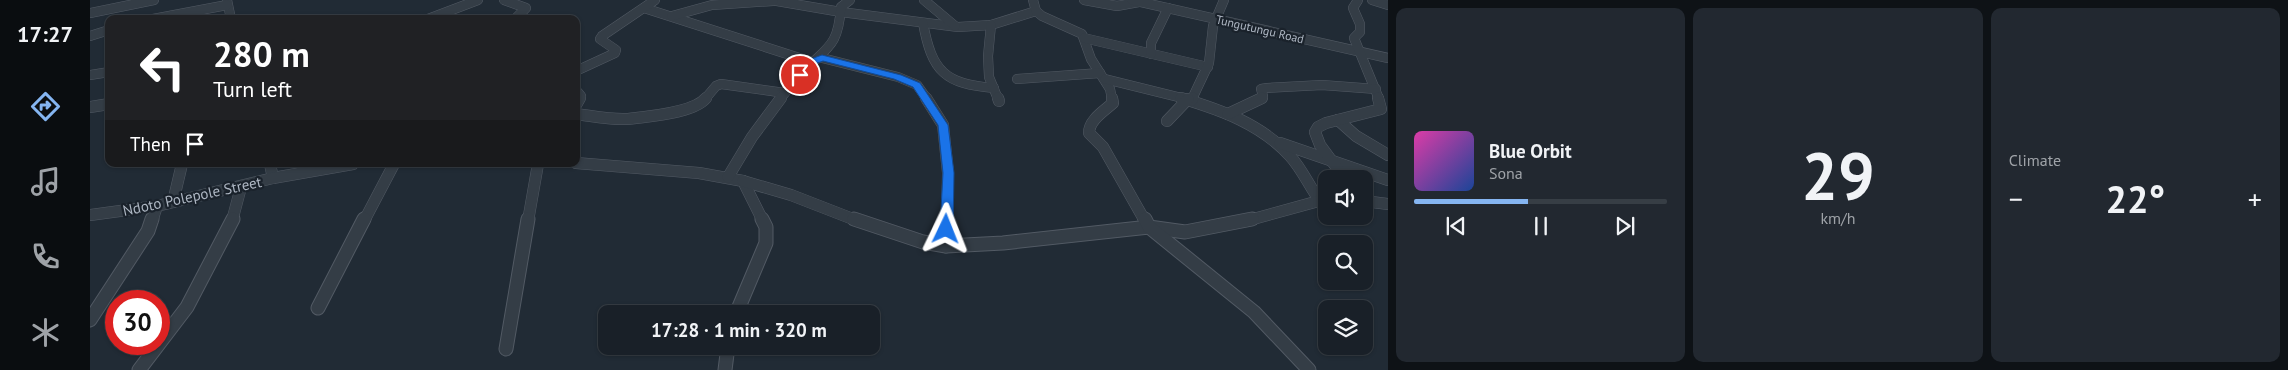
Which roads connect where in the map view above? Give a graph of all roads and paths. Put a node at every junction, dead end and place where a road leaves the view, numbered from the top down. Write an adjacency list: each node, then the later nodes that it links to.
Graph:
1 (154, 0): 20 (street)
2 (478, 0): 23 (street)
3 (504, 0): 24 (street)
4 (655, 0): 16 (street)
5 (772, 0): 19 (street); 25 (street)
6 (850, 0): 19 (street)
7 (924, 0): 28 (street)
8 (1033, 0): 18 (street)
9 (1084, 0): 13 (street)
10 (1224, 0): 26 (street)
11 (1358, 0): 33 (street)
12 (1372, 0): 15 (street)
13 (1140, 1): 17 (street, Tungutungu Road)
14 (227, 2): 21 (street); 22 (street)
15 (1388, 6)
16 (644, 8): 25 (street); 39 (street)
17 (1168, 8): 26 (street, Tungutungu Road); 34 (street)
18 (1036, 11): 29 (street); 32 (street)
19 (841, 12): 27 (street); 35 (street)
20 (90, 13)
21 (171, 15)
22 (230, 15)
23 (439, 15)
24 (520, 15)
25 (672, 16): 37 (street)
26 (1215, 19): 33 (street, Tungutungu Road); 38 (street)
27 (923, 23): 28 (street); 44 (street)
28 (955, 26): 29 (street)
29 (991, 26): 44 (street)
30 (105, 31): 31 (street)
31 (90, 36)
32 (1084, 38): 34 (street); 42 (street)
33 (1359, 52): 36 (street, Tungutungu Road); 45 (street)
34 (1151, 54): 38 (street)
35 (822, 58): 37 (street); 78 (street)
36 (1388, 58)
37 (812, 62): 46 (street)
38 (1208, 67): 48 (street)
39 (580, 69)
40 (105, 73): 41 (street)
41 (90, 75)
42 (1103, 76): 43 (street); 48 (street); 77 (street)
43 (1017, 79)
44 (994, 88): 47 (street)
45 (1376, 89): 52 (street); 53 (street)
46 (785, 93): 51 (street); 65 (street)
47 (999, 100)
48 (1190, 100): 52 (street); 54 (street)
49 (105, 105): 50 (street)
50 (90, 107)
51 (580, 114)
52 (1228, 114): 55 (street)
53 (1338, 120): 56 (street); 58 (street)
54 (1167, 121)
55 (1273, 141): 58 (street); 70 (street)
56 (1388, 155)
57 (580, 163): 65 (street)
58 (1336, 164): 64 (street); 68 (street)
59 (181, 167): 72 (street)
60 (271, 167): 66 (street)
61 (334, 167): 66 (street, Ndoto Polepole Street)
62 (392, 167): 80 (street)
63 (537, 167): 82 (street)
64 (1340, 170)
65 (728, 177): 67 (street)
66 (273, 178): 69 (street, Ndoto Polepole Street)
67 (743, 180): 78 (street); 79 (street)
68 (1388, 180)
69 (241, 187): 72 (street, Ndoto Polepole Street); 84 (street)
70 (1318, 195)
71 (1318, 201): 77 (street)
72 (173, 202): 75 (street, Ndoto Polepole Street)
73 (1373, 202): 74 (street)
74 (1388, 204)
75 (157, 206): 76 (street, Ndoto Polepole Street); 81 (street)
76 (90, 215)
77 (1149, 227): 78 (street); 86 (street)
78 (946, 246)
79 (740, 305)
80 (318, 308)
81 (90, 320)
82 (506, 349)
83 (727, 355): 85 (street)
84 (139, 370)
85 (725, 370)
86 (1309, 370)

